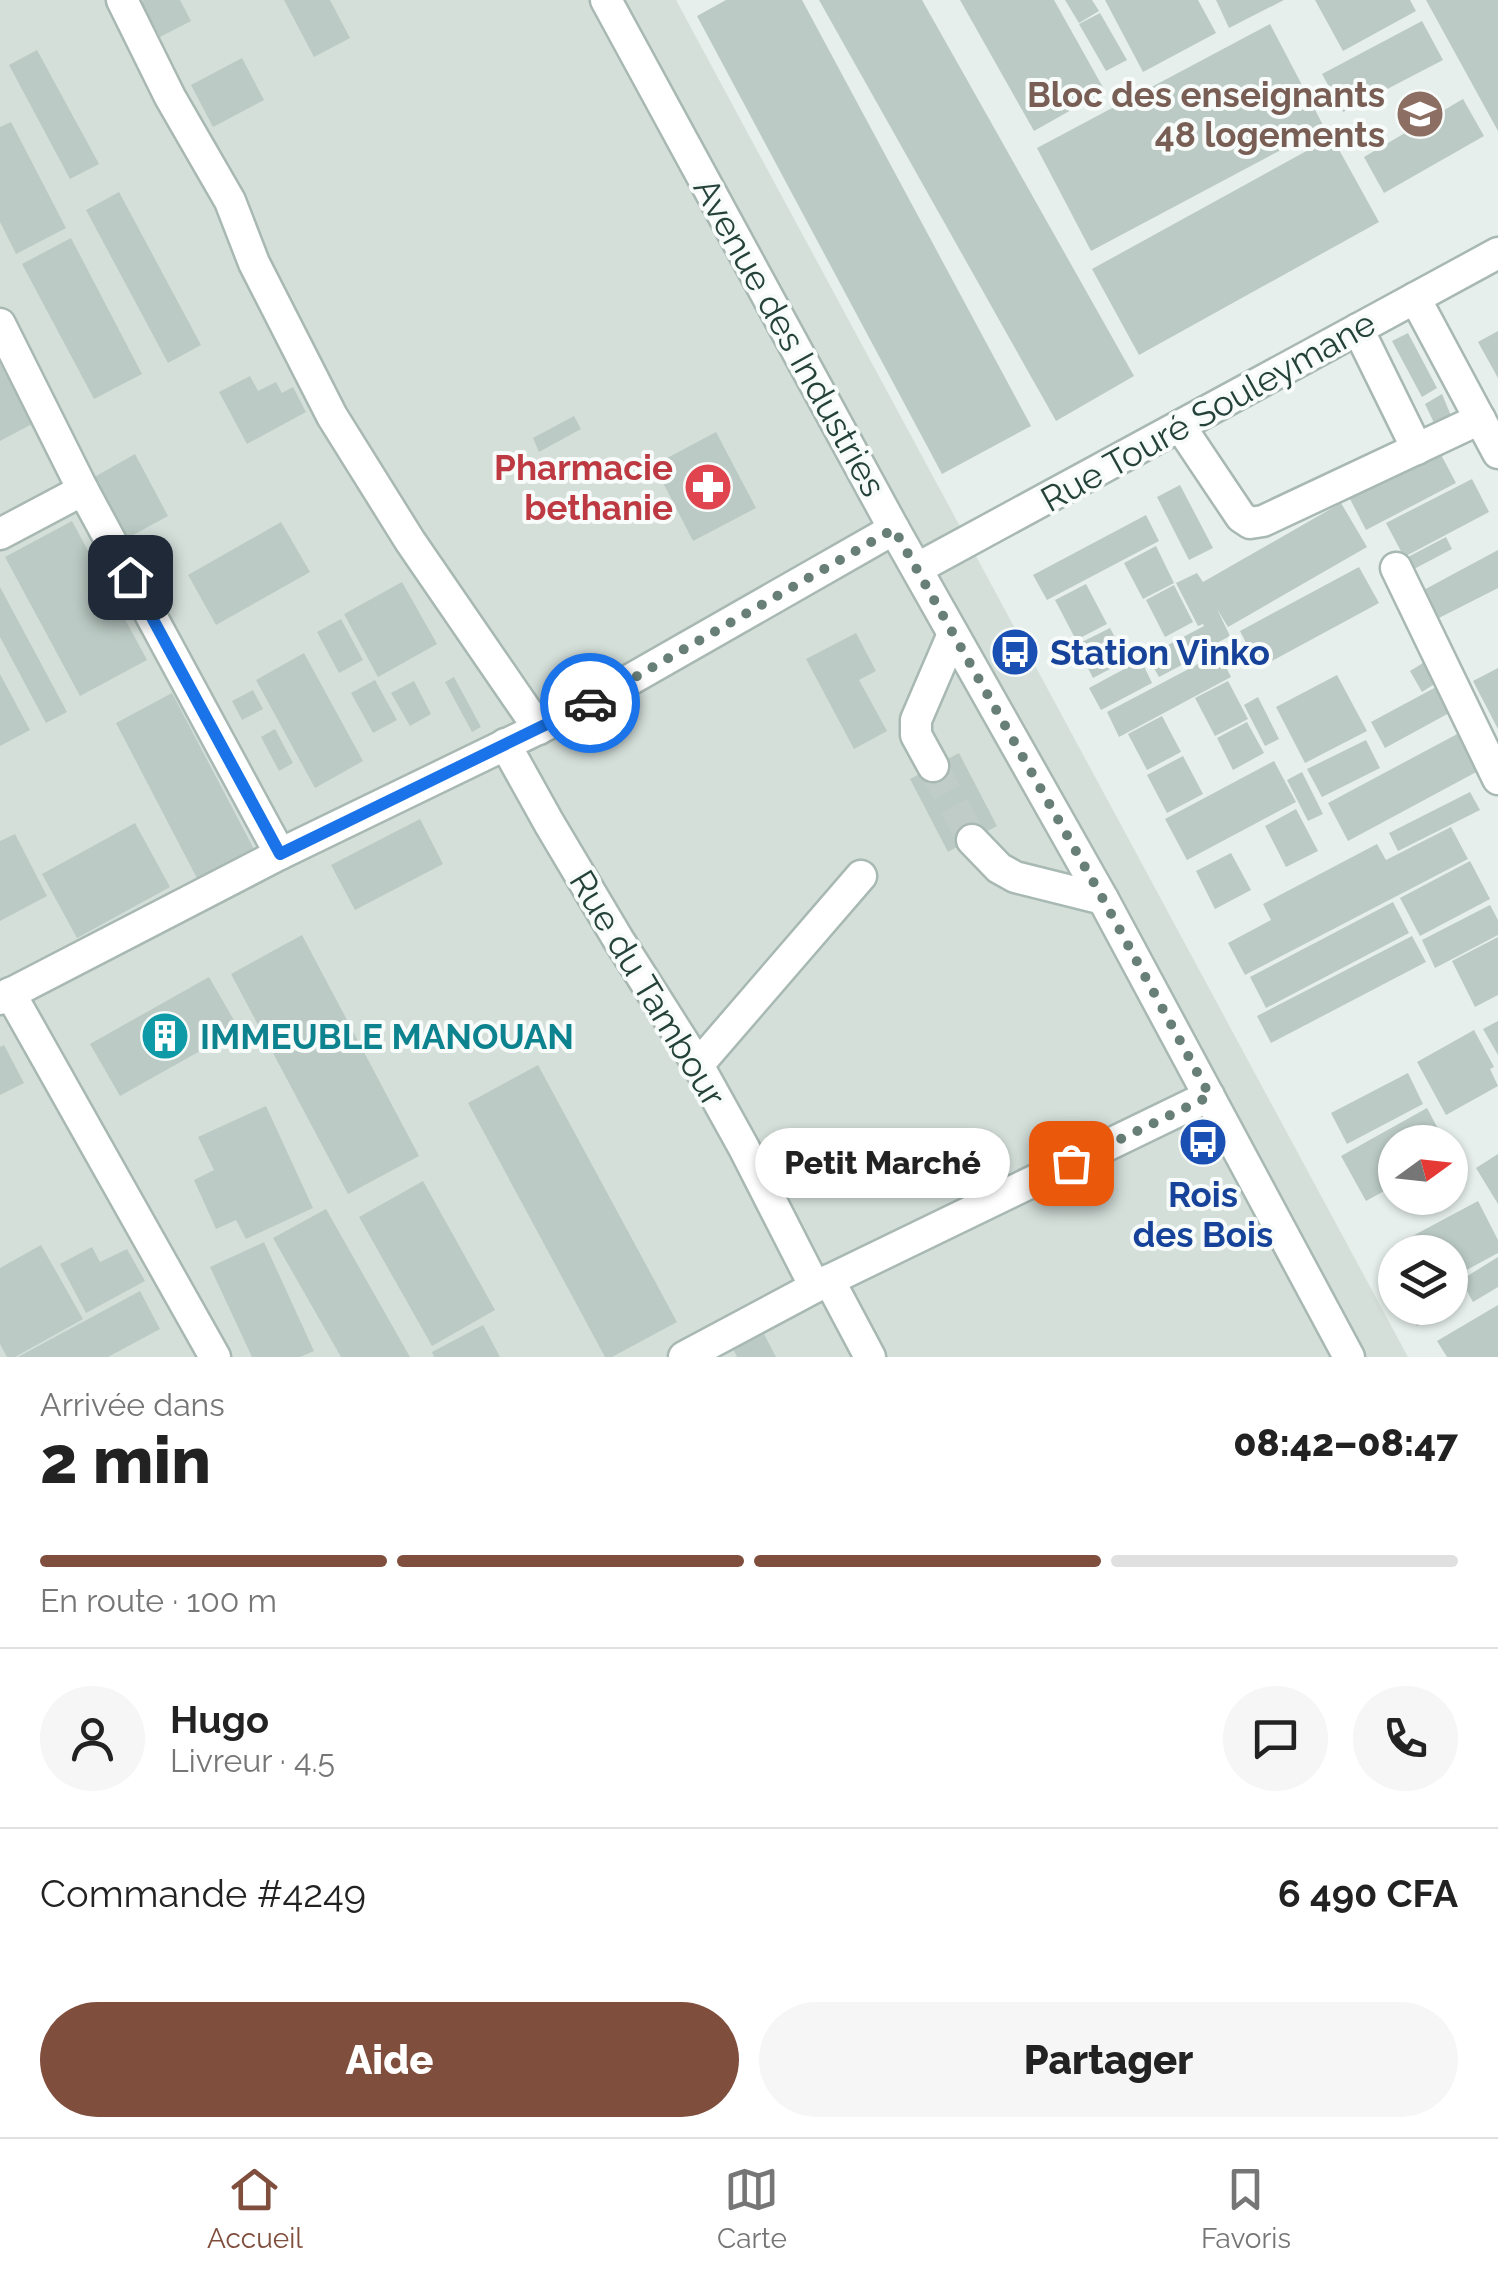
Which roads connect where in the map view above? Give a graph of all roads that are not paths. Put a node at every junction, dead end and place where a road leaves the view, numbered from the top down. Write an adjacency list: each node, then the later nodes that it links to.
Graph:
1 (122, 0): 17 (street)
2 (606, 0): 12 (street, Avenue des Industries)
3 (1498, 253): 4 (street, Rue Touré Souleymane)
4 (1415, 298): 6 (street, Rue Touré Souleymane); 7 (street)
5 (0, 324): 11 (street)
6 (1358, 329): 8 (street, Rue Touré Souleymane); 9 (street)
7 (1480, 420): 9 (street); 10 (street)
8 (1180, 426): 9 (street); 14 (street, Rue Touré Souleymane)
9 (1417, 449)
10 (1498, 453)
11 (84, 490): 13 (street); 22 (street)
12 (894, 529): 14 (street, Avenue des Industries); 17 (street)
13 (0, 534)
14 (918, 568): 16 (street, Avenue des Industries)
15 (1396, 568): 20 (street)
16 (953, 634): 19 (street); 24 (street, Avenue des Industries)
17 (539, 729): 18 (street)
18 (506, 744): 22 (street); 26 (street, Rue du Tambour)
19 (932, 766)
20 (1498, 779)
21 (972, 840): 24 (street)
22 (280, 854): 25 (street)
23 (861, 876): 26 (street)
24 (1103, 899): 27 (street, Avenue des Industries)
25 (5, 996): 29 (street)
26 (698, 1065): 28 (street, Rue du Tambour)
27 (1210, 1096): 28 (street); 32 (street, Avenue des Industries)
28 (822, 1284): 30 (street); 31 (street, Rue du Tambour)
29 (215, 1357)
30 (684, 1357)
31 (870, 1357)
32 (1349, 1357)

